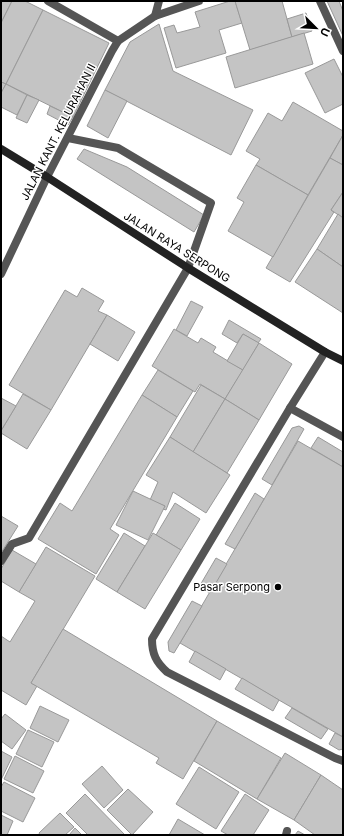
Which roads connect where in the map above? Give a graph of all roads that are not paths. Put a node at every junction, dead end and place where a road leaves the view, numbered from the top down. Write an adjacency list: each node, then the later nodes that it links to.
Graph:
1 (48, 1): 6 (street)
2 (159, 1): 5 (street)
3 (199, 1): 5 (street, JALAN KANT. KELURAHAN II)
4 (320, 1): 7 (street)
5 (155, 16): 6 (street, JALAN KANT. KELURAHAN II)
6 (118, 41): 8 (street, JALAN KANT. KELURAHAN II)
7 (343, 51)
8 (68, 138): 10 (street, JALAN KANT. KELURAHAN II); 11 (street)
9 (1, 149): 10 (main road, JALAN RAYA SERPONG)
10 (47, 177): 11 (main road, JALAN RAYA SERPONG); 12 (street, JALAN KANT. KELURAHAN II)
11 (188, 268): 13 (main road, JALAN RAYA SERPONG); 17 (street)
12 (1, 274)
13 (325, 352): 14 (main road, JALAN RAYA SERPONG); 15 (street)
14 (343, 361)
15 (290, 408): 16 (street); 18 (street)
16 (343, 437)
17 (1, 561)
18 (343, 761)

